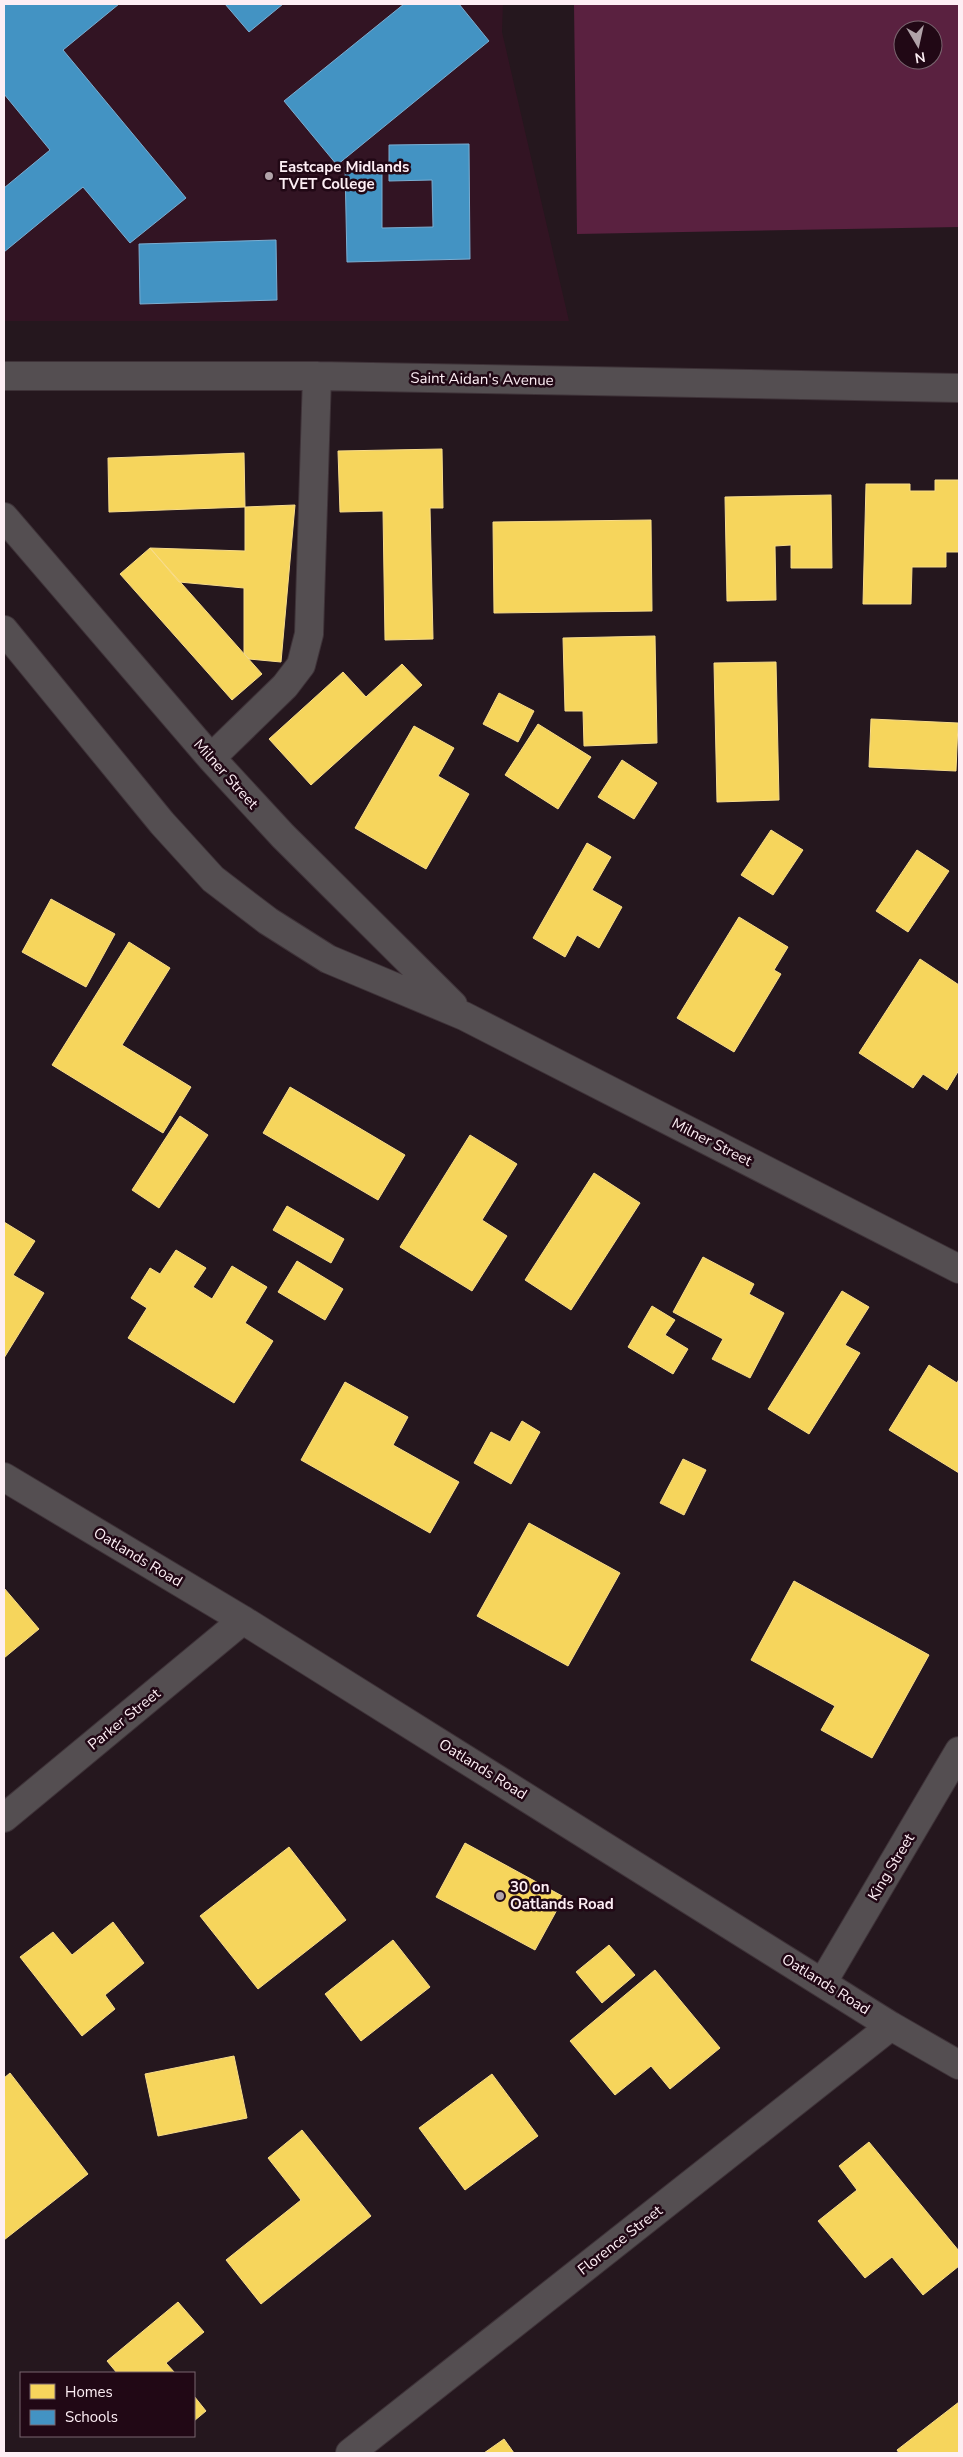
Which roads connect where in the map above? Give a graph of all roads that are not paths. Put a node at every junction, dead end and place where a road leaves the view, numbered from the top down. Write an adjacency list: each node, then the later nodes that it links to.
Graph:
1 (4, 376): 2 (street, Saint Aidan's Avenue)
2 (317, 376): 3 (street, Saint Aidan's Avenue); 6 (street)
3 (959, 388)
4 (4, 517): 6 (street, Milner Street)
5 (4, 630): 7 (street, Milner Street)
6 (211, 758): 7 (street, Milner Street)
7 (464, 1016): 8 (street, Milner Street)
8 (959, 1269)
9 (4, 1477): 10 (street, Oatlands Road)
10 (244, 1620): 12 (street, Parker Street); 13 (street, Oatlands Road)
11 (959, 1751): 13 (street, King Street)
12 (4, 1818)
13 (823, 1982): 14 (street, Oatlands Road)
14 (891, 2026): 15 (street, Oatlands Road); 16 (street, Florence Street)
15 (959, 2065)
16 (350, 2453)

